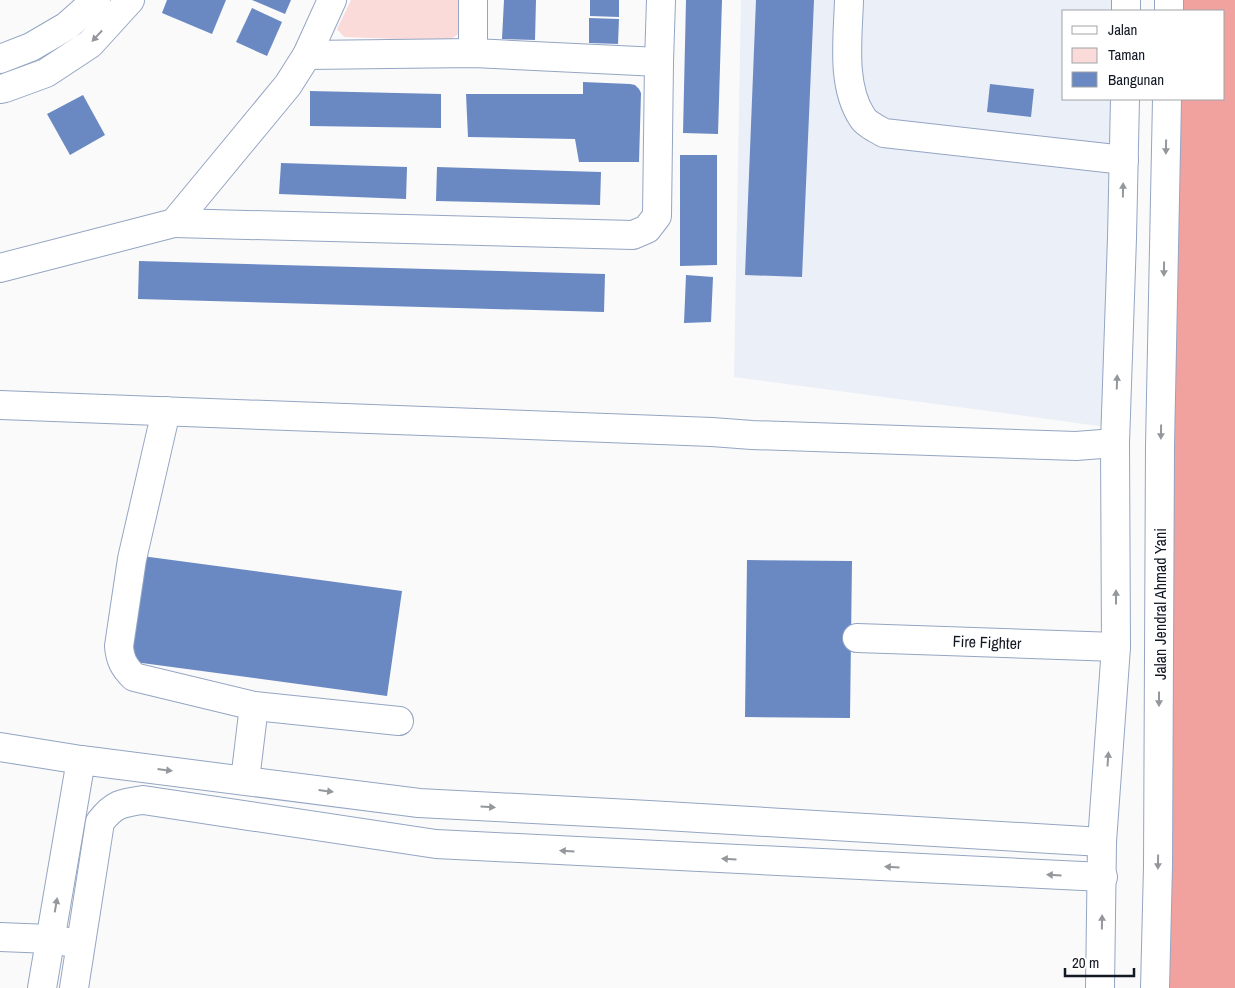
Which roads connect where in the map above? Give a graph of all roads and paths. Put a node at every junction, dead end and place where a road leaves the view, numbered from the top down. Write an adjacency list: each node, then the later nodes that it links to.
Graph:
1 (96, 0): 9 (main road)
2 (130, 0): 11 (main road, one-way to 11)
3 (332, 0): 8 (main road)
4 (473, 0): 7 (main road)
5 (661, 0): 10 (main road)
6 (849, 0): 14 (main road)
7 (473, 53): 8 (main road); 10 (main road)
8 (307, 55): 15 (main road)
9 (0, 59)
10 (659, 62): 15 (main road)
11 (0, 90)
12 (1125, 100): 14 (main road)
13 (1167, 100): 22 (main road, Jalan Jendral Ahmad Yani, one-way to 22)
14 (1124, 160): 19 (main road, one-way to 14)
15 (174, 223): 16 (main road)
16 (0, 268)
17 (0, 405): 18 (main road)
18 (166, 411): 19 (main road); 23 (main road)
19 (1115, 443): 21 (main road, one-way to 19)
20 (857, 638): 21 (main road, Fire Fighter)
21 (1116, 647): 22 (main road, Fire Fighter); 33 (main road, one-way to 21)
22 (1160, 648): 42 (main road, Jalan Jendral Ahmad Yani, one-way to 42)
23 (254, 706): 24 (main road); 28 (main road)
24 (400, 721)
25 (0, 747): 26 (main road)
26 (81, 760): 27 (main road); 37 (main road, one-way to 26)
27 (128, 766): 28 (main road, one-way to 28); 30 (main road)
28 (245, 780): 29 (main road)
29 (298, 788): 31 (main road); 32 (main road, one-way to 32)
30 (124, 802): 31 (main road); 38 (main road)
31 (294, 823): 34 (main road, one-way to 31)
32 (803, 824): 33 (main road); 34 (main road)
33 (1102, 842): 35 (main road)
34 (803, 862): 35 (main road, one-way to 34)
35 (1103, 877): 41 (main road, one-way to 35)
36 (0, 937): 37 (main road)
37 (50, 939): 38 (main road); 39 (main road)
38 (81, 944): 40 (main road)
39 (42, 988)
40 (74, 988)
41 (1100, 988)
42 (1154, 988)

